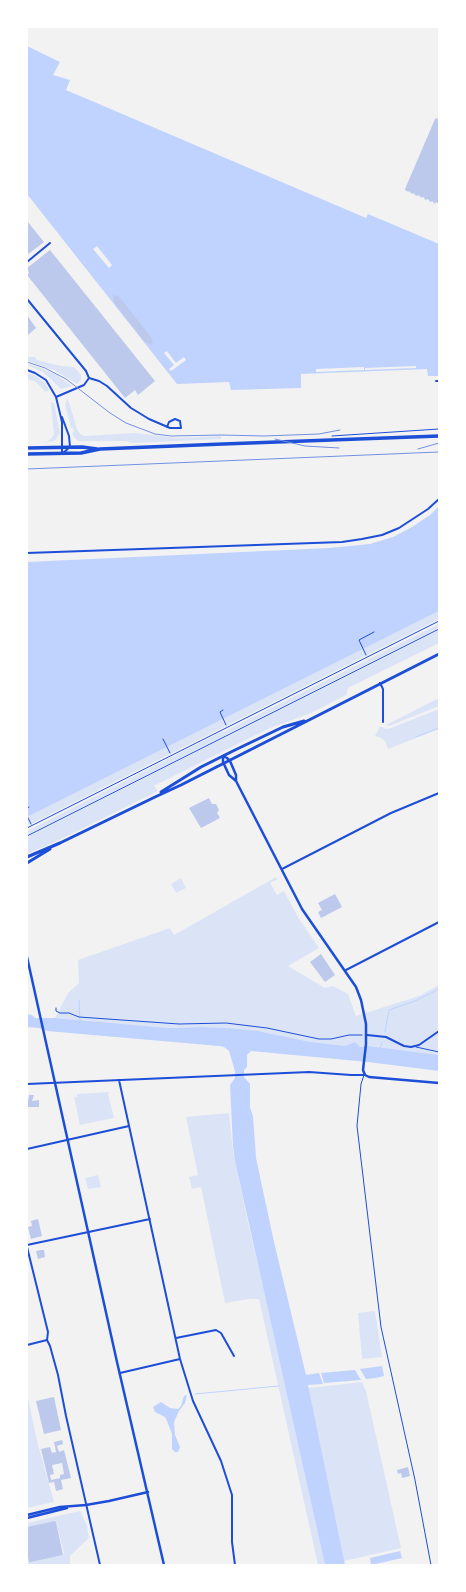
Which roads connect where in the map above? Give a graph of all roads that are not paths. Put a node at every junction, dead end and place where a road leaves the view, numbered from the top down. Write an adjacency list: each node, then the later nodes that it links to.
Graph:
1 (50, 243): 2 (street)
2 (27, 262)
3 (27, 299): 5 (street)
4 (27, 370): 6 (street)
5 (89, 378): 6 (street); 8 (street)
6 (56, 397): 7 (street)
7 (61, 414): 10 (street); 11 (street)
8 (167, 427): 8 (street)
9 (439, 436): 13 (main road)
10 (62, 447): 11 (main road); 12 (main road); 14 (street)
11 (70, 447): 13 (main road); 14 (street)
12 (27, 448)
13 (100, 449): 14 (main road)
14 (62, 453): 15 (main road)
15 (27, 454)
16 (439, 499): 17 (street)
17 (27, 553)
18 (439, 622): 29 (lane)
19 (439, 654): 20 (main road)
20 (380, 683): 21 (main road); 22 (street)
21 (310, 719): 23 (main road); 24 (main road)
22 (383, 722)
23 (223, 756): 24 (street); 25 (street); 28 (main road)
24 (230, 761): 25 (main road); 26 (street)
25 (224, 764): 26 (street); 28 (main road)
26 (236, 781): 33 (street)
27 (439, 793): 33 (street)
28 (155, 797): 30 (main road)
29 (27, 828)
30 (60, 843): 31 (main road); 32 (main road)
31 (27, 857)
32 (27, 863)
33 (282, 869): 36 (street)
34 (439, 922): 36 (street)
35 (27, 957): 43 (street)
36 (346, 970): 38 (street)
37 (439, 1031): 39 (street)
38 (367, 1035): 39 (street); 41 (street)
39 (415, 1047): 40 (lane)
40 (439, 1052)
41 (364, 1075): 42 (street); 44 (street); 66 (lane)
42 (119, 1080): 43 (street); 46 (street)
43 (55, 1083): 45 (street); 47 (street)
44 (439, 1083)
45 (27, 1084)
46 (129, 1126): 47 (street); 49 (street)
47 (68, 1140): 48 (street); 50 (street)
48 (27, 1149)
49 (150, 1219): 50 (street); 52 (street)
50 (88, 1232): 51 (street); 57 (street)
51 (27, 1246): 53 (street)
52 (176, 1338): 55 (street); 56 (street)
53 (47, 1340): 54 (street); 59 (street)
54 (27, 1345)
55 (234, 1356)
56 (180, 1359): 57 (street); 65 (street)
57 (120, 1373): 58 (street)
58 (148, 1492): 59 (street); 64 (street)
59 (86, 1505): 60 (street); 63 (street)
60 (72, 1506): 61 (street); 62 (street)
61 (27, 1515)
62 (27, 1518)
63 (100, 1565)
64 (164, 1565)
65 (235, 1565)
66 (431, 1565)

